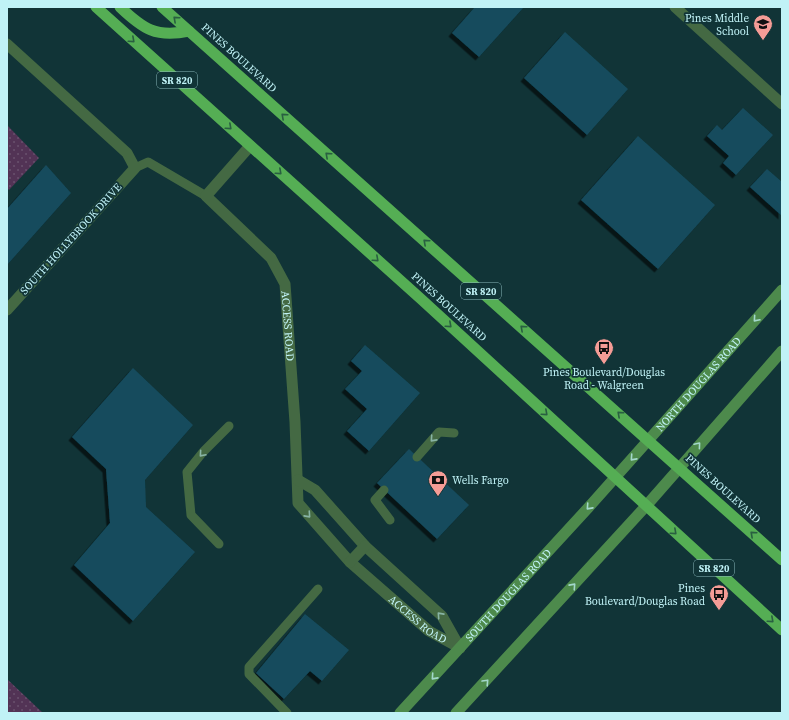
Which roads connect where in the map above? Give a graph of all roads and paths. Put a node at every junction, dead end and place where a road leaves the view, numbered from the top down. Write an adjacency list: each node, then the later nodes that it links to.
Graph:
1 (96, 7): 8 (highway, PINES BOULEVARD / SR 820, one-way to 8)
2 (120, 7): 5 (highway)
3 (162, 7): 5 (highway, PINES BOULEVARD / SR 820, one-way to 3)
4 (675, 7): 7 (street)
5 (189, 31): 16 (highway, PINES BOULEVARD / SR 820, one-way to 5)
6 (7, 44): 9 (street)
7 (782, 104)
8 (250, 146): 10 (street); 19 (highway, PINES BOULEVARD / SR 820, one-way to 19)
9 (135, 168): 10 (lane); 12 (street, SOUTH HOLLYBROOK DRIVE)
10 (206, 196): 20 (street, ACCESS ROAD)
11 (782, 290): 16 (main road, NORTH DOUGLAS ROAD, one-way to 16)
12 (7, 310)
13 (782, 350): 18 (main road, one-way to 13)
14 (229, 426): 24 (lane, one-way to 24)
15 (454, 433): 17 (lane, one-way to 17)
16 (649, 440): 18 (highway, PINES BOULEVARD / SR 820); 19 (main road, NORTH DOUGLAS ROAD, one-way to 19)
17 (417, 457)
18 (680, 467): 22 (main road); 26 (highway, PINES BOULEVARD / SR 820, one-way to 18)
19 (615, 478): 22 (highway, PINES BOULEVARD / SR 820); 30 (main road, SOUTH DOUGLAS ROAD, one-way to 30)
20 (298, 480): 25 (street, ACCESS ROAD); 27 (street, ACCESS ROAD, one-way to 27)
21 (384, 490): 23 (lane)
22 (646, 506): 29 (highway, PINES BOULEVARD / SR 820, one-way to 29); 33 (main road, one-way to 22)
23 (390, 520)
24 (219, 544)
25 (365, 546): 27 (street); 30 (street, ACCESS ROAD, one-way to 25)
26 (782, 560)
27 (350, 562): 30 (street, ACCESS ROAD)
28 (318, 589): 31 (lane)
29 (782, 630)
30 (460, 648): 32 (main road, SOUTH DOUGLAS ROAD, one-way to 32)
31 (287, 713)
32 (400, 713)
33 (456, 713)

